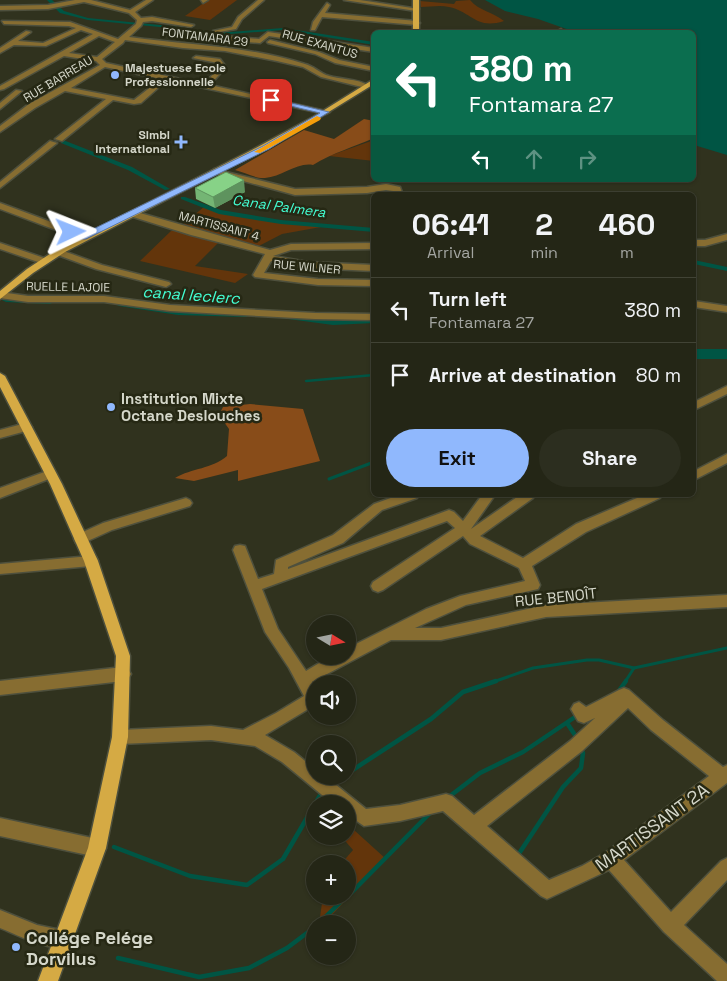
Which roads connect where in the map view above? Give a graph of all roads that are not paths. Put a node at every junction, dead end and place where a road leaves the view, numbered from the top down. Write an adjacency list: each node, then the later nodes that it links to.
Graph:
1 (90, 0): 8 (street); 9 (street)
2 (150, 0): 9 (street)
3 (261, 0): 19 (street)
4 (347, 0): 6 (street)
5 (399, 0): 6 (street)
6 (416, 4): 13 (main road)
7 (327, 5): 10 (street)
8 (0, 8)
9 (131, 12): 12 (street)
10 (322, 15): 13 (street); 16 (street)
11 (4, 22): 15 (street, FONTAMARA 29)
12 (140, 22): 14 (street); 23 (street, RUE BARREAU)
13 (417, 23): 17 (main road)
14 (191, 25)
15 (81, 28): 20 (street, FONTAMARA 29); 26 (street)
16 (313, 29)
17 (416, 30)
18 (28, 32): 26 (street)
19 (215, 32)
20 (98, 34): 23 (street, FONTAMARA 29); 29 (street)
21 (209, 37): 24 (street, RUE EXANTUS)
22 (347, 38): 25 (street)
23 (123, 40): 31 (street, RUE BARREAU); 34 (street, FONTAMARA 29)
24 (260, 41): 27 (street); 32 (street, RUE EXANTUS)
25 (371, 42)
26 (14, 43): 28 (street)
27 (371, 50)
28 (0, 51)
29 (64, 54): 31 (street); 36 (street)
30 (196, 58): 35 (street)
31 (101, 62): 33 (street); 37 (street, RUE BARREAU)
32 (371, 68)
33 (166, 78): 35 (street); 38 (street)
34 (370, 84): 40 (main road)
35 (206, 86): 40 (street)
36 (1, 88): 39 (street)
37 (66, 88): 38 (street); 41 (street, RUE BARREAU)
38 (111, 98): 43 (street)
39 (0, 107)
40 (326, 112): 42 (main road)
41 (1, 128)
42 (217, 171): 44 (street); 46 (main road)
43 (0, 186)
44 (398, 192)
45 (0, 206): 47 (street)
46 (132, 214): 47 (main road); 53 (street, MARTISSANT 4)
47 (83, 237): 52 (main road)
48 (727, 237): 49 (street)
49 (696, 243)
50 (0, 246): 54 (street)
51 (371, 246): 53 (street)
52 (58, 252): 54 (main road); 57 (street)
53 (269, 255): 55 (street, MARTISSANT 4); 56 (street, RUE WILNER)
54 (44, 260): 58 (main road)
55 (371, 268)
56 (371, 283)
57 (166, 284)
58 (0, 296): 61 (street, RUELLE LAJOIE)
59 (696, 304): 60 (street)
60 (727, 309)
61 (371, 317)
62 (0, 376): 65 (main road)
63 (727, 390): 64 (street)
64 (696, 405)
65 (26, 427): 66 (street); 68 (main road)
66 (0, 434)
67 (727, 458): 69 (street)
68 (50, 474): 70 (street); 77 (main road)
69 (696, 475)
70 (0, 493)
71 (407, 497): 82 (street)
72 (488, 497): 76 (street)
73 (526, 497): 76 (street)
74 (651, 497): 80 (street)
75 (186, 503): 77 (street)
76 (467, 532): 80 (street); 82 (street); 83 (street)
77 (81, 539): 79 (main road)
78 (240, 550): 84 (street)
79 (91, 561): 81 (street); 89 (main road)
80 (524, 564): 86 (street)
81 (0, 570)
82 (281, 576): 84 (street)
83 (378, 586)
84 (253, 587): 90 (street)
85 (727, 601): 86 (street, RUE BENOÎT)
86 (391, 634): 87 (street)
87 (356, 651)
88 (330, 665): 90 (street)
89 (123, 674): 91 (street); 94 (main road)
90 (302, 680): 95 (street)
91 (0, 688)
92 (628, 699): 93 (street); 96 (street); 99 (street)
93 (582, 712)
94 (120, 737): 95 (street, MARTISSANT 2A); 101 (main road)
95 (243, 738): 97 (street, MARTISSANT 2A)
96 (725, 775): 102 (street, MARTISSANT 2A)
97 (336, 795)
98 (356, 811): 99 (street, MARTISSANT 2A)
99 (473, 826): 102 (street, MARTISSANT 2A)
100 (0, 827): 101 (street)
101 (97, 848): 106 (main road)
102 (612, 858): 105 (street)
103 (727, 866): 105 (street)
104 (0, 919): 106 (street)
105 (671, 925): 107 (street)
106 (63, 939): 108 (main road)
107 (727, 977)
108 (48, 981)

